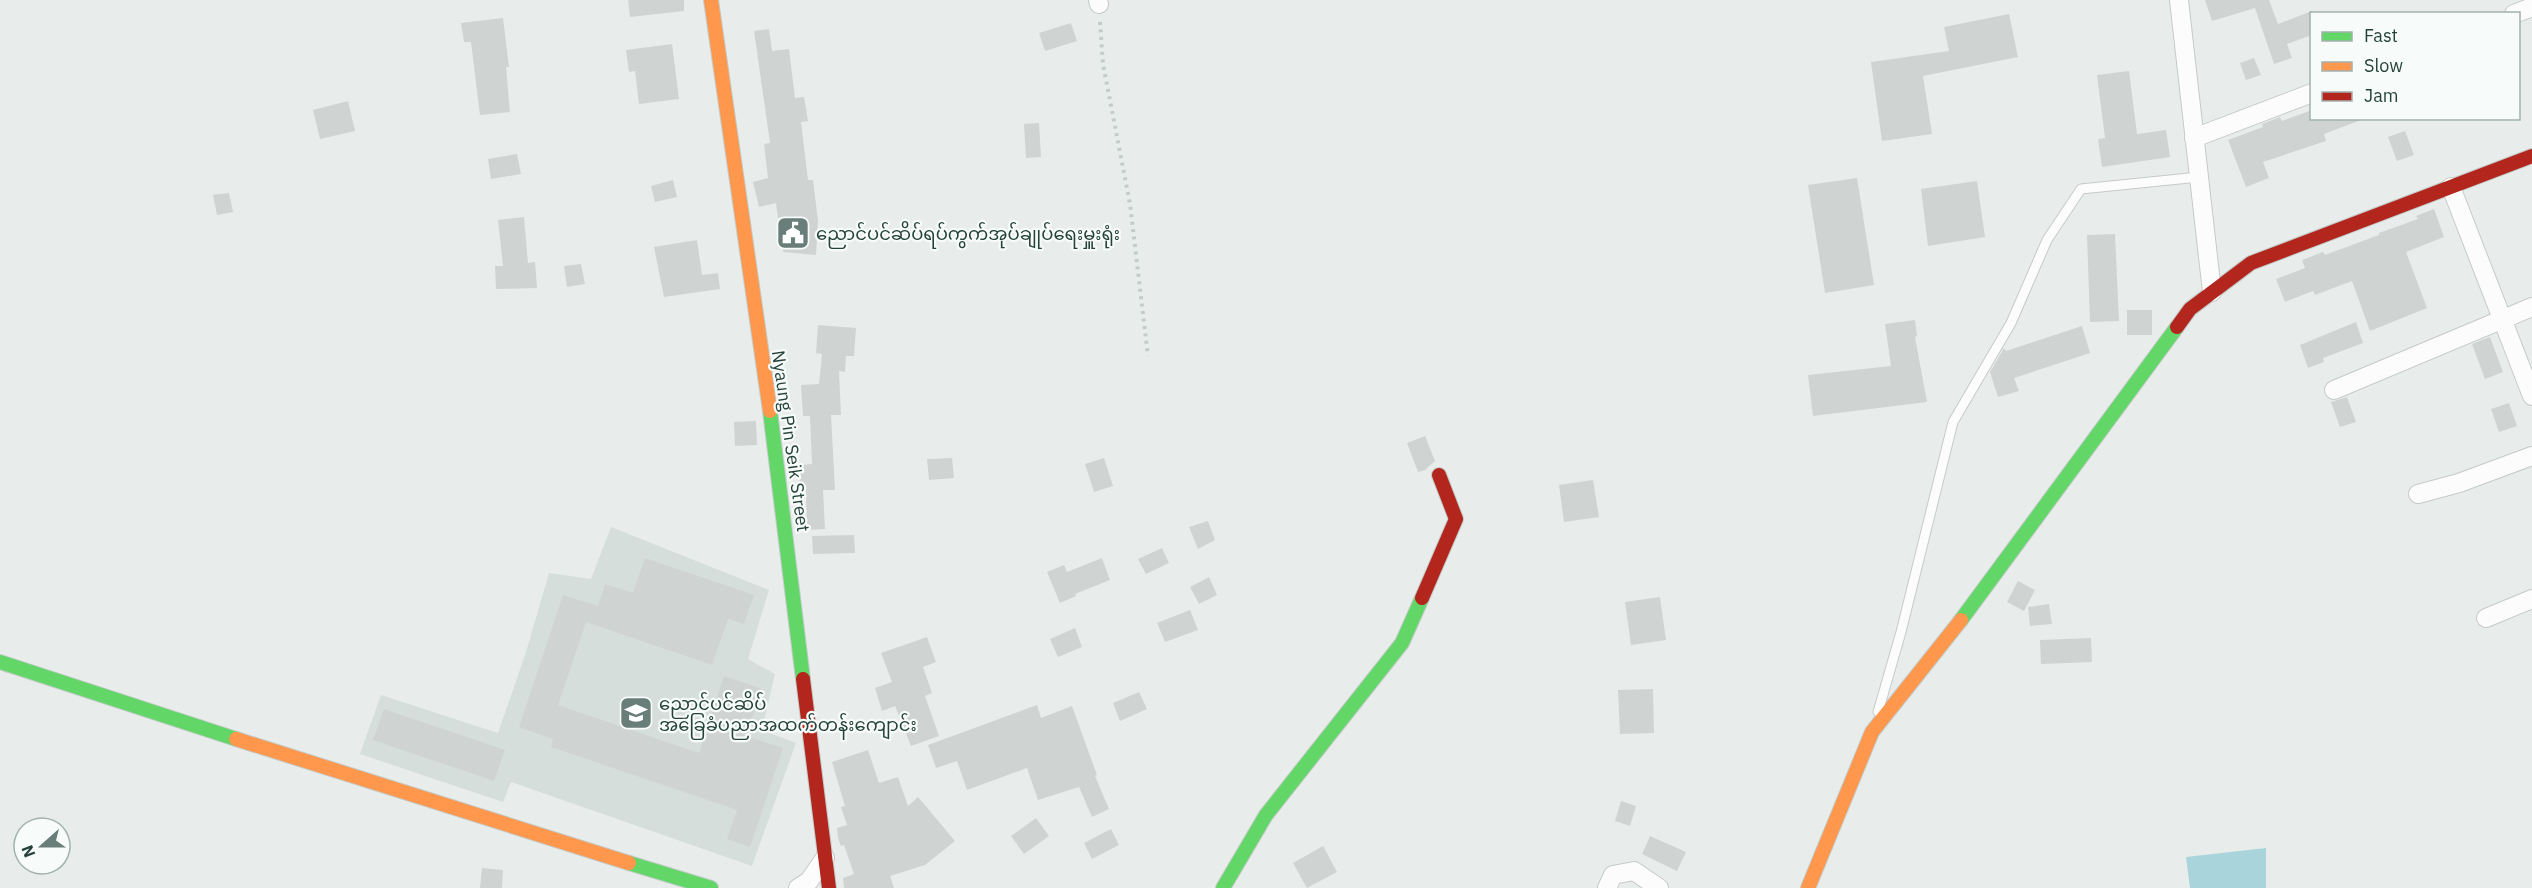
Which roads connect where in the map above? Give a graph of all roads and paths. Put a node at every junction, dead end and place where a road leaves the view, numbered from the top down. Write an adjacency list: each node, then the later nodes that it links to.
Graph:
1 (711, 0): 22 (street, Nyaung Pin Seik Street)
2 (2178, 0): 5 (street)
3 (1099, 2): 12 (path)
4 (2310, 94): 5 (street)
5 (2194, 138): 7 (street)
6 (2532, 156): 8 (street)
7 (2199, 177): 9 (street); 21 (lane)
8 (2451, 187): 9 (street); 11 (street)
9 (2212, 292): 21 (street)
10 (2532, 307): 11 (street)
11 (2502, 318): 13 (street); 14 (street)
12 (1148, 356)
13 (2334, 390)
14 (2532, 396)
15 (2532, 456): 17 (street)
16 (1439, 474): 26 (street)
17 (2418, 494)
18 (2532, 599): 19 (street)
19 (2486, 618)
20 (0, 662): 23 (street)
21 (1872, 732): 29 (street)
22 (825, 858): 24 (street); 25 (street, Nyaung Pin Seik Street)
23 (711, 888)
24 (798, 888)
25 (829, 888)
26 (1223, 888)
27 (1606, 888): 28 (street)
28 (1659, 888)
29 (1808, 888)

